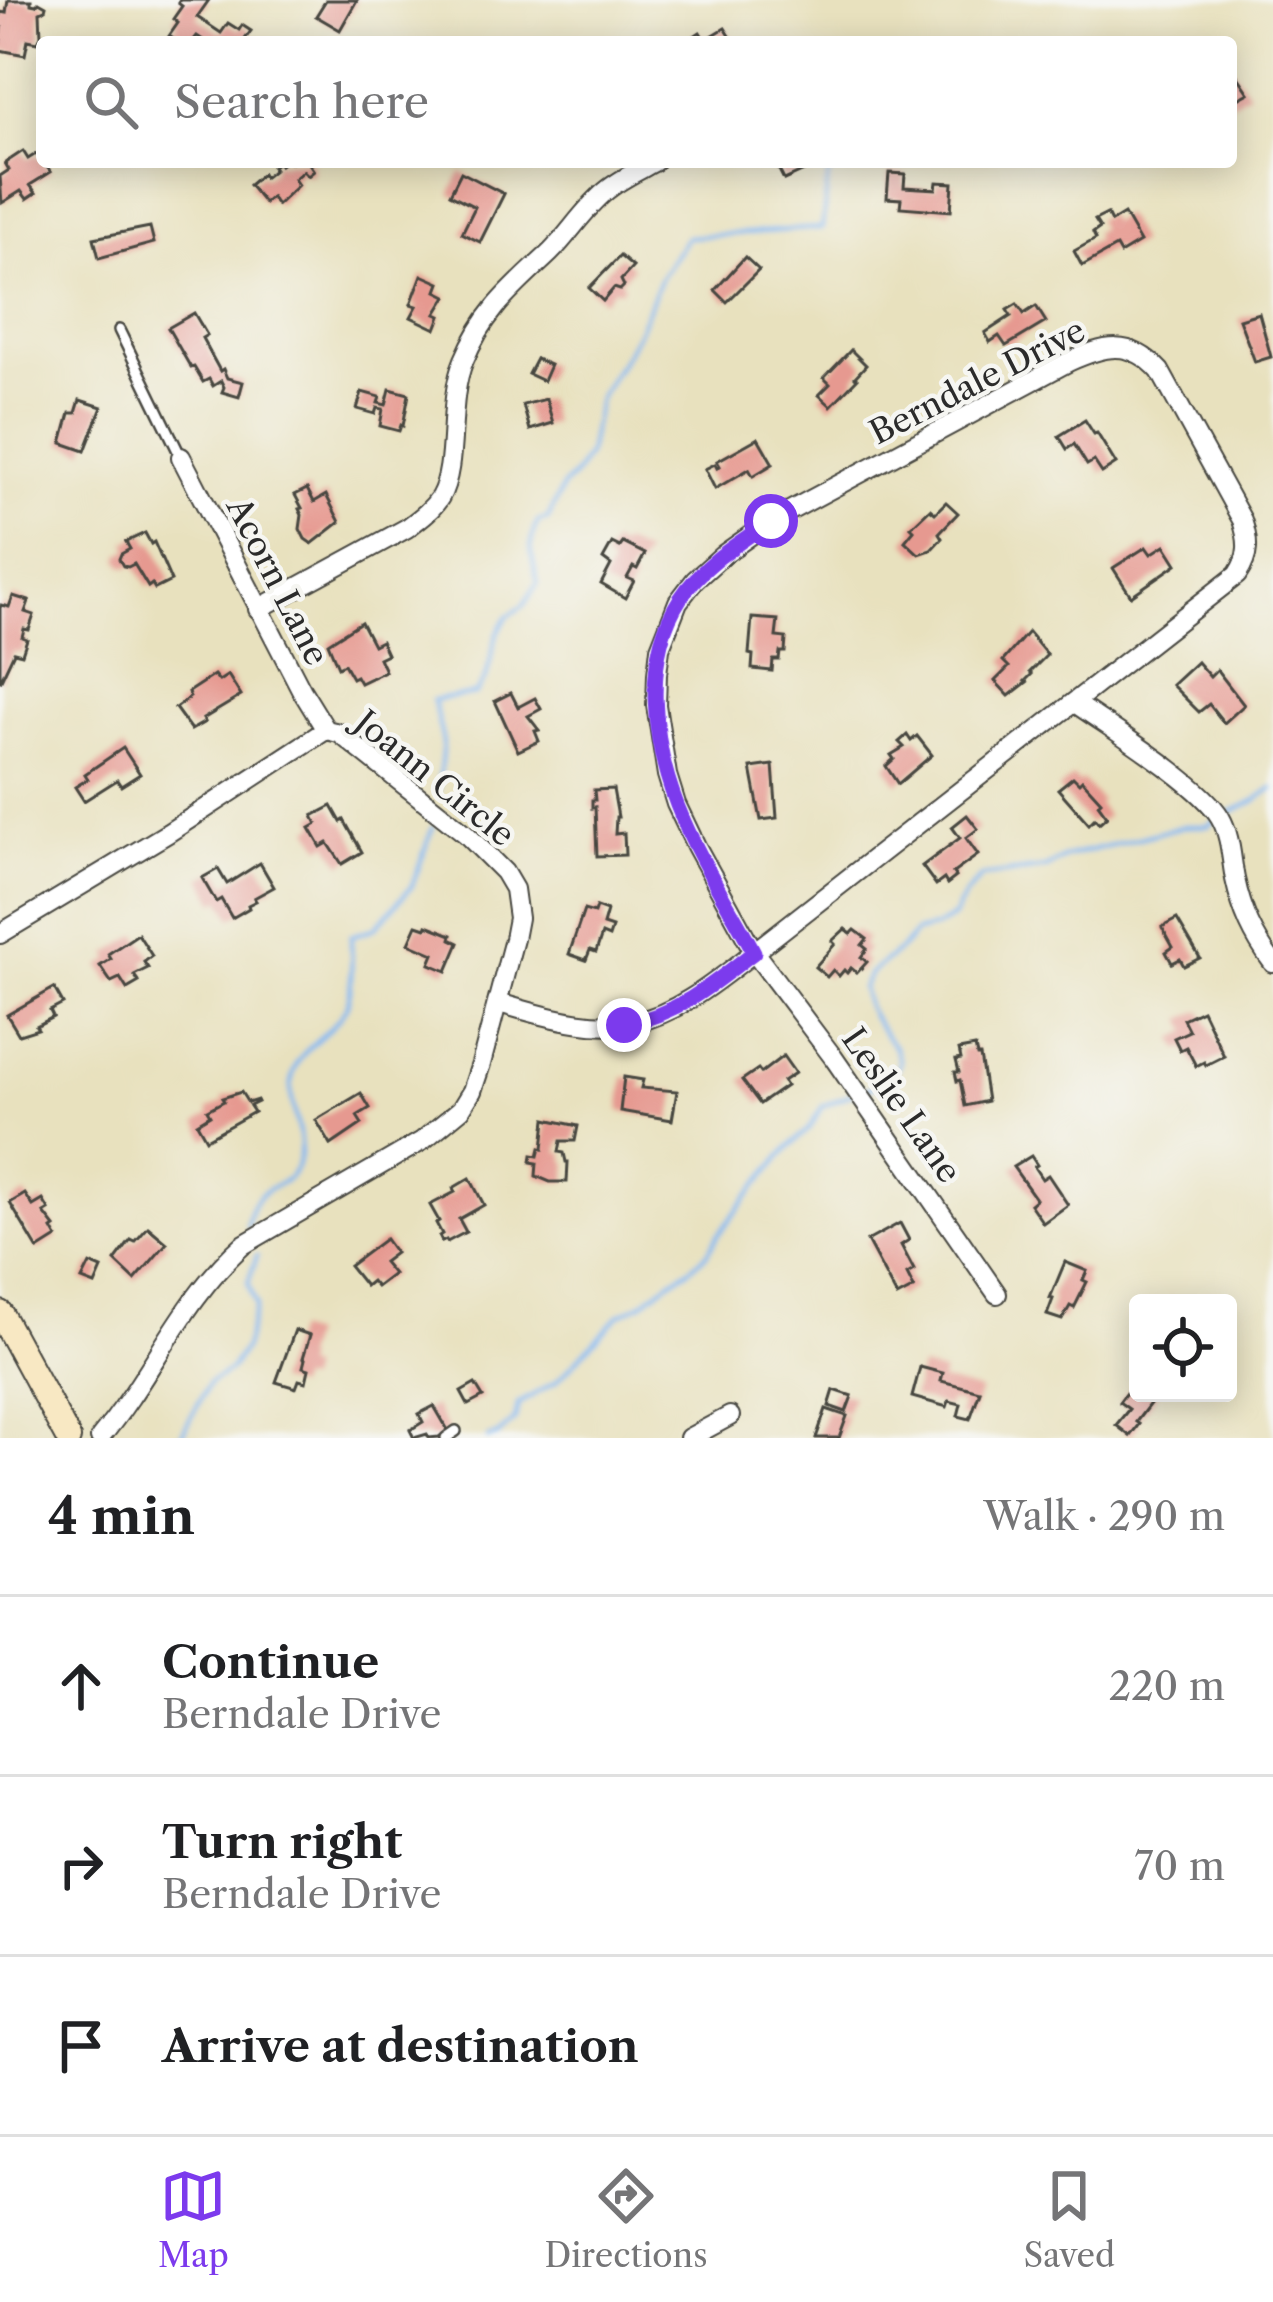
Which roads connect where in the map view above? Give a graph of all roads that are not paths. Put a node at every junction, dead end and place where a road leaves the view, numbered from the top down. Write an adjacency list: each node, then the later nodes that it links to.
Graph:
1 (643, 168): 4 (street)
2 (119, 330): 3 (lane)
3 (181, 458): 4 (street, Acorn Lane)
4 (258, 609): 6 (street, Acorn Lane)
5 (1075, 703): 8 (street, Berndale Drive); 8 (street, Berndale Drive); 9 (street)
6 (326, 730): 7 (street, Joann Circle); 10 (street, Joann Circle)
7 (0, 934)
8 (754, 952): 10 (street, Berndale Drive); 11 (street, Leslie Lane)
9 (1273, 963)
10 (499, 1004): 15 (street, Joann Circle)
11 (997, 1294)
12 (2, 1321): 14 (street)
13 (730, 1416): 16 (street)
14 (68, 1438)
15 (100, 1438)
16 (689, 1438)

